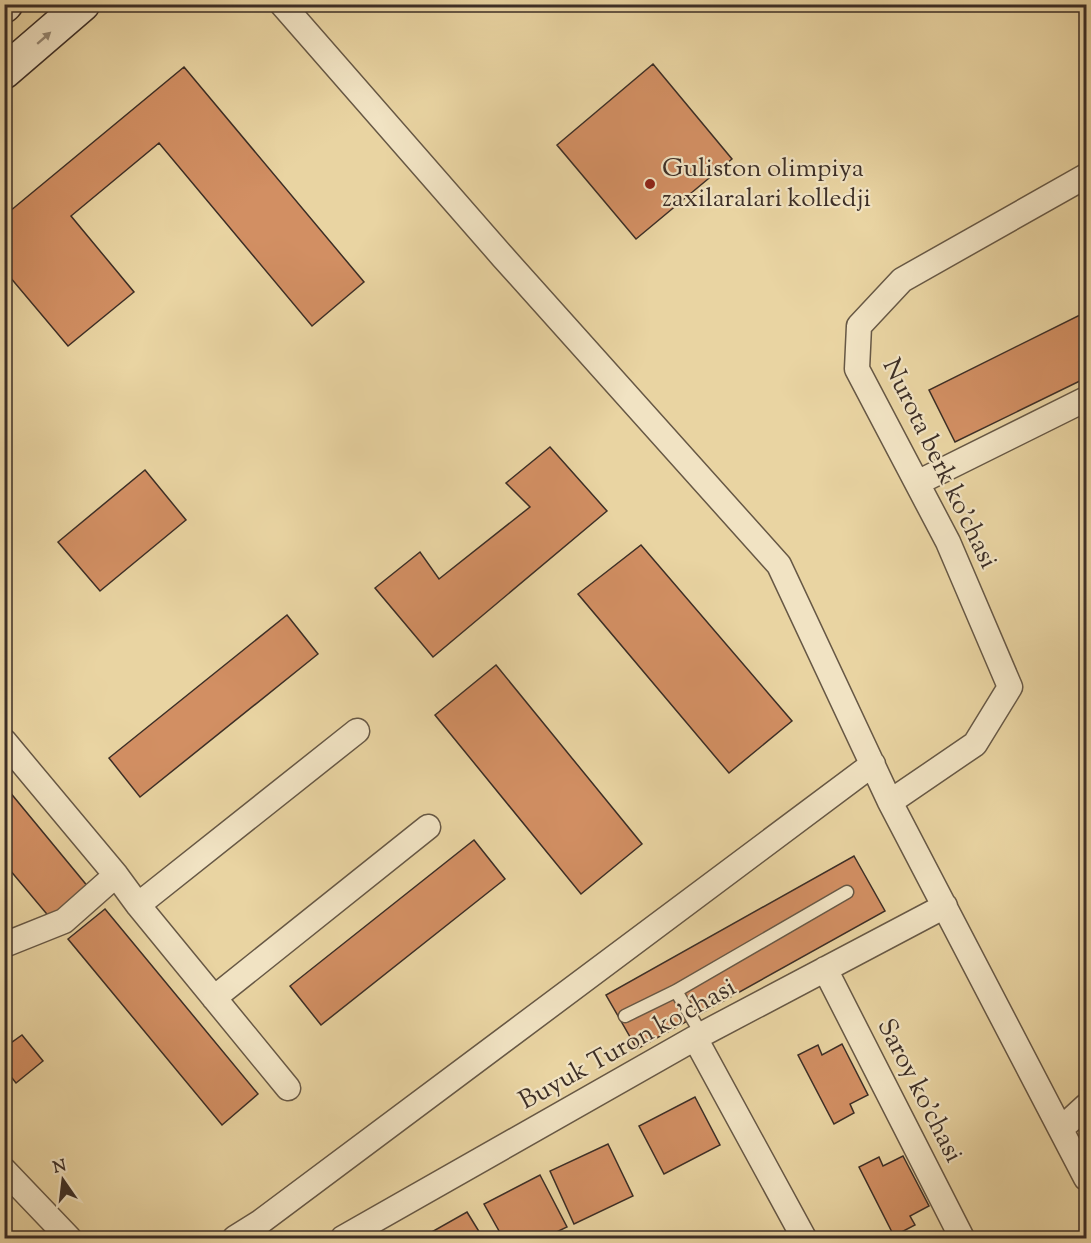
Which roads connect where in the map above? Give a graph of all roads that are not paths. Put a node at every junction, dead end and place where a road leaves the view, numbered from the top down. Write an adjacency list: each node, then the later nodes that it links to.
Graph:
1 (83, 4): 3 (main road, one-way to 1)
2 (282, 4): 9 (street)
3 (4, 72)
4 (1086, 176): 6 (street, Nurota berk ko'chasi)
5 (1086, 399): 6 (street)
6 (917, 483): 10 (street, Nurota berk ko'chasi)
7 (357, 731): 14 (street)
8 (4, 741): 12 (street)
9 (873, 764): 10 (street); 28 (street)
10 (890, 802): 15 (street)
11 (428, 827): 19 (street)
12 (116, 875): 14 (street); 16 (street)
13 (846, 892): 18 (lane)
14 (138, 905): 19 (street)
15 (945, 906): 17 (street, Buyuk Turon ko'chasi); 24 (street)
16 (4, 945)
17 (825, 969): 21 (street, Buyuk Turon ko'chasi); 31 (street, Saroy ko'chasi)
18 (676, 992): 20 (lane); 21 (lane)
19 (214, 998): 22 (street)
20 (625, 1016)
21 (698, 1036): 29 (street, Buyuk Turon ko'chasi); 30 (street)
22 (288, 1088)
23 (1086, 1106): 24 (street)
24 (1062, 1128): 26 (street)
25 (4, 1170): 27 (street)
26 (1086, 1178)
27 (69, 1239)
28 (235, 1239)
29 (343, 1239)
30 (804, 1239)
31 (962, 1239)

